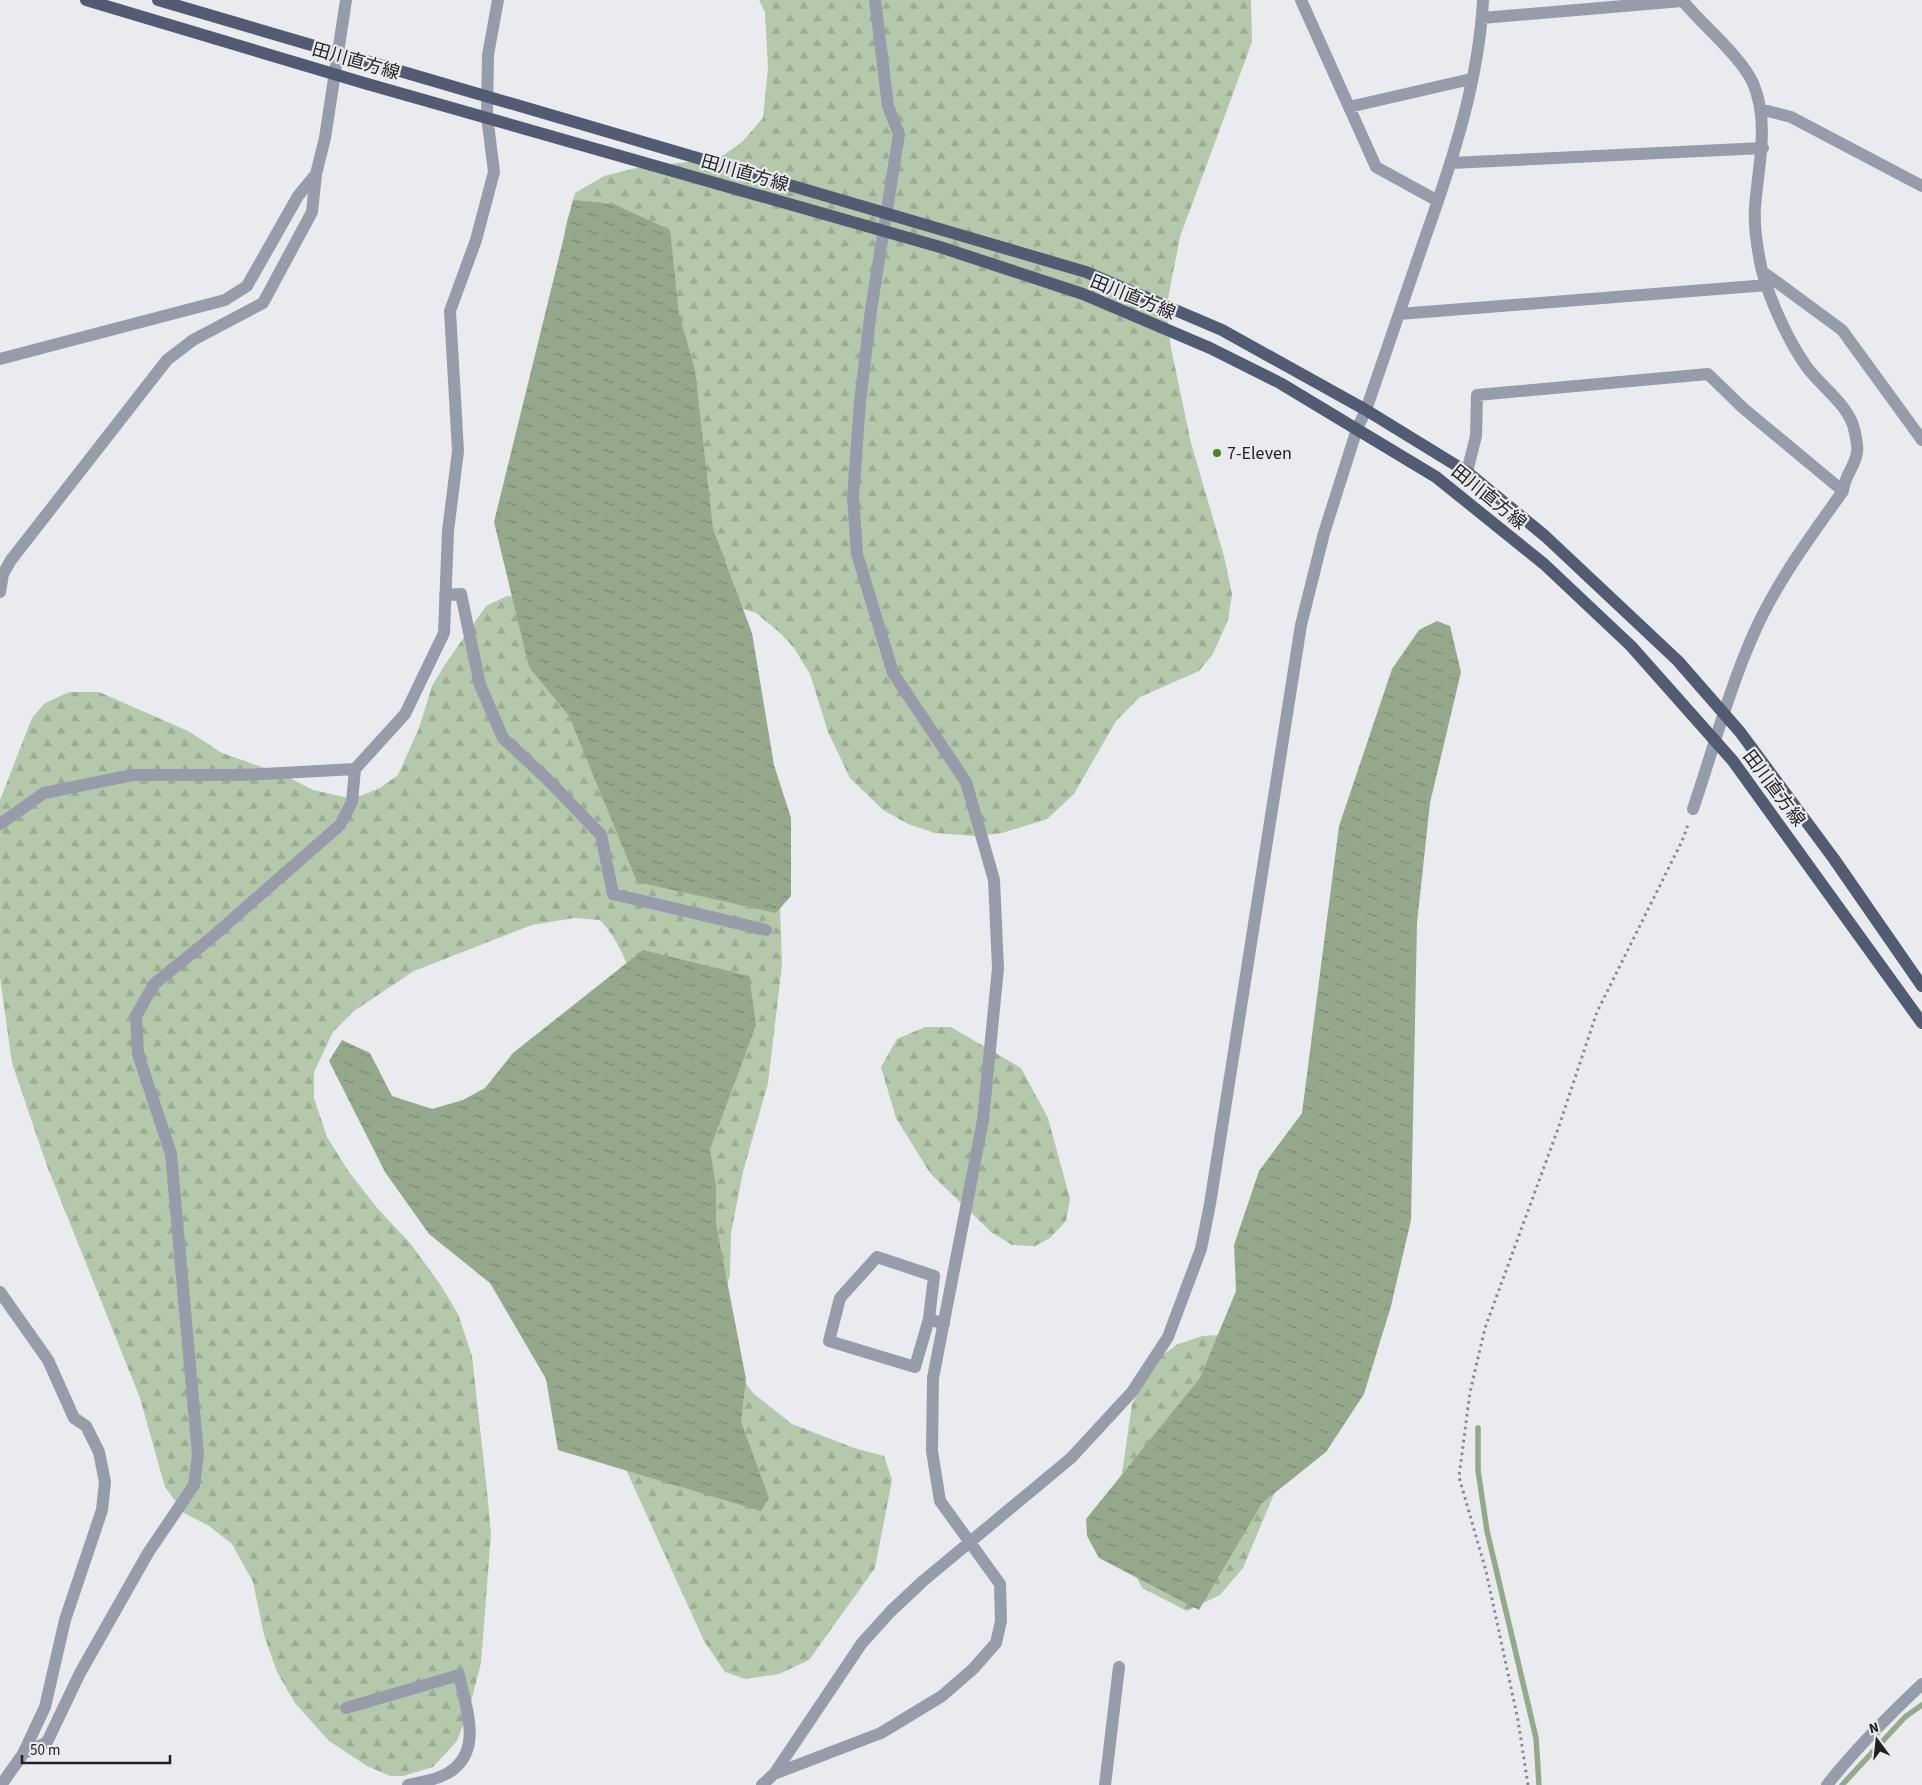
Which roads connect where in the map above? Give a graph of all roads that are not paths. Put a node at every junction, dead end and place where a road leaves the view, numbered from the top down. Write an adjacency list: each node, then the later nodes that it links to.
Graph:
1 (86, 0): 14 (main road, 田川直方線)
2 (158, 0): 11 (main road, 田川直方線)
3 (498, 0): 11 (street)
4 (875, 0): 39 (street)
5 (1301, 0): 12 (street)
6 (1483, 0): 9 (street)
7 (1682, 0): 9 (street); 13 (street)
8 (345, 4): 17 (street)
9 (1482, 18): 10 (street)
10 (1472, 79): 12 (street); 16 (street)
11 (488, 96): 14 (street); 24 (main road, 田川直方線)
12 (1349, 107): 19 (street)
13 (1760, 109): 15 (street); 18 (street)
14 (487, 116): 25 (main road, 田川直方線); 30 (street)
15 (1762, 148): 16 (street); 20 (street)
16 (1451, 163): 19 (street)
17 (316, 174): 23 (street); 29 (street)
18 (1922, 186)
19 (1438, 201): 22 (street)
20 (1763, 272): 21 (street); 26 (street)
21 (1768, 285): 22 (street); 28 (street)
22 (1399, 314): 24 (street)
23 (0, 359)
24 (1366, 410): 25 (street); 27 (main road, 田川直方線)
25 (1357, 429): 36 (main road, 田川直方線); 40 (street)
26 (1922, 440)
27 (1467, 472): 28 (street); 35 (main road, 田川直方線)
28 (1843, 490): 32 (street)
29 (0, 592)
30 (445, 595): 31 (street); 34 (street)
31 (355, 769): 33 (street); 44 (street)
32 (1693, 809)
33 (0, 824)
34 (766, 930)
35 (1922, 986)
36 (1922, 1023)
37 (0, 1292): 44 (street)
38 (929, 1318): 38 (street); 39 (street)
39 (944, 1324): 40 (street)
40 (969, 1543): 45 (street); 45 (street)
41 (1119, 1667): 49 (street)
42 (1922, 1684): 50 (street)
43 (346, 1708): 47 (street)
44 (23, 1754): 46 (street)
45 (774, 1774): 48 (street)
46 (1, 1785)
47 (408, 1785)
48 (762, 1785)
49 (1105, 1785)
50 (1827, 1785)

